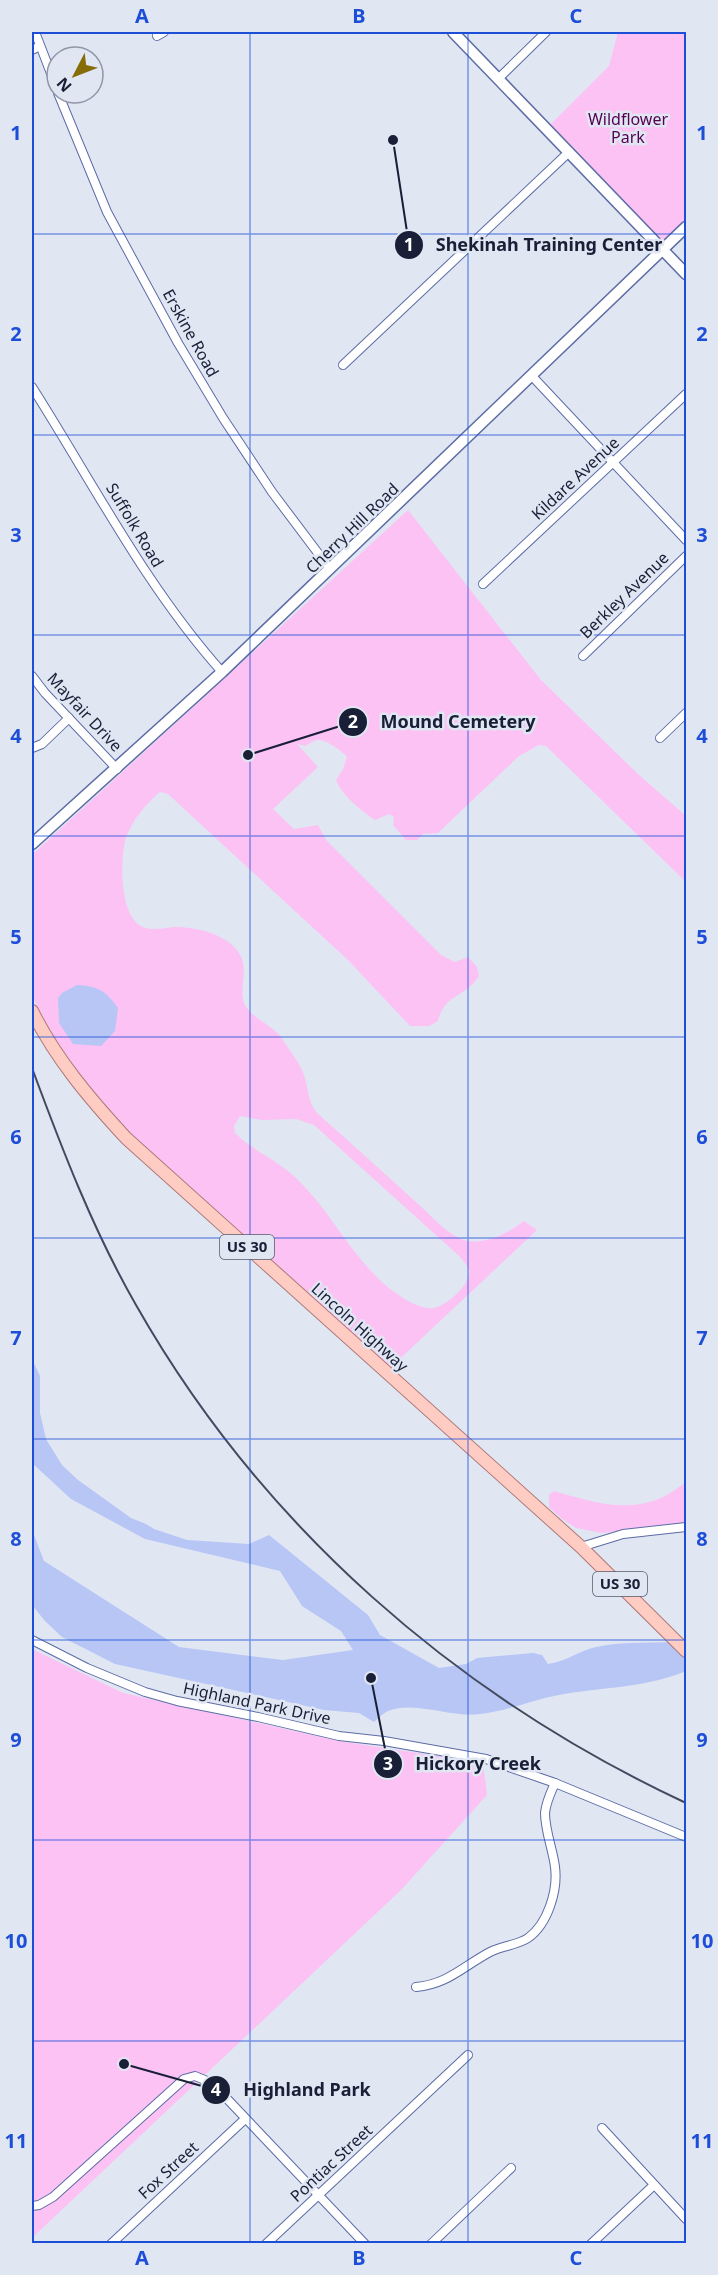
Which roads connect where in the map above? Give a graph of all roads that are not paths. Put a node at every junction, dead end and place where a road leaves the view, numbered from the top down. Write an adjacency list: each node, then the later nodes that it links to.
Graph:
1 (34, 32): 4 (street, Erskine Road)
2 (453, 32): 6 (street)
3 (546, 32): 6 (street)
4 (36, 48): 5 (street, Erskine Road)
5 (45, 66)
6 (499, 78): 8 (street)
7 (64, 105): 19 (street, Erskine Road)
8 (568, 153): 10 (street); 12 (street)
9 (687, 227): 10 (street, Cherry Hill Road)
10 (663, 249): 11 (street); 13 (street, Cherry Hill Road)
11 (687, 274)
12 (344, 365)
13 (531, 375): 16 (street); 19 (street, Cherry Hill Road)
14 (32, 387): 22 (street, Suffolk Road)
15 (687, 394): 16 (street, Kildare Avenue)
16 (614, 463): 17 (street); 20 (street, Kildare Avenue)
17 (687, 540)
18 (687, 556): 21 (street, Berkley Avenue)
19 (330, 569): 22 (street, Cherry Hill Road)
20 (483, 584)
21 (583, 656)
22 (222, 672): 28 (street, Cherry Hill Road)
23 (32, 676): 25 (street, Mayfair Drive)
24 (687, 713): 26 (street)
25 (69, 718): 27 (street); 28 (street, Mayfair Drive)
26 (660, 738)
27 (32, 748)
28 (117, 769): 29 (street, Cherry Hill Road)
29 (32, 844)
30 (32, 1011): 32 (main road, Lincoln Highway / US 30)
31 (687, 1527): 32 (street)
32 (581, 1547): 34 (main road, Lincoln Highway / US 30)
33 (32, 1640): 35 (street, Highland Park Drive)
34 (687, 1651)
35 (555, 1782): 36 (street, Highland Park Drive); 37 (street)
36 (687, 1837)
37 (416, 1988)
38 (468, 2055): 43 (street, Pontiac Street)
39 (245, 2119): 43 (street); 44 (street); 46 (street, Fox Street)
40 (602, 2128): 42 (street)
41 (511, 2168): 49 (street)
42 (654, 2185): 45 (street); 50 (street)
43 (317, 2195): 47 (street, Pontiac Street); 48 (street)
44 (32, 2206)
45 (687, 2219)
46 (111, 2244)
47 (266, 2244)
48 (365, 2244)
49 (431, 2244)
50 (591, 2244)

